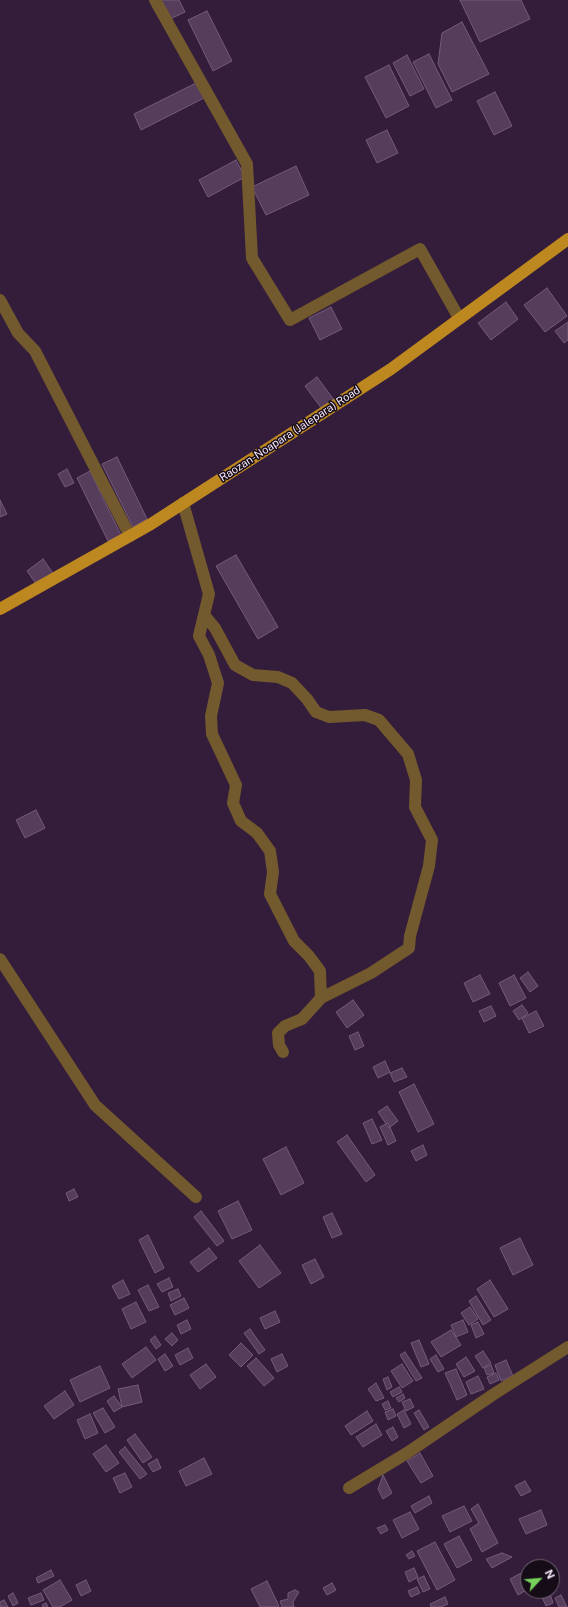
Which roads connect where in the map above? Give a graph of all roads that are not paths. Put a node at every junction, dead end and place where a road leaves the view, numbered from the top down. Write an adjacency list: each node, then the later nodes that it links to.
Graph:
1 (154, 0): 4 (street)
2 (568, 239): 4 (main road, Raozan-Noapara (Jalepara) Road)
3 (0, 300): 6 (street)
4 (459, 318): 5 (main road, Raozan-Noapara (Jalepara) Road)
5 (184, 503): 6 (main road, Raozan-Noapara (Jalepara) Road); 8 (street)
6 (130, 536): 7 (main road, Raozan-Noapara (Jalepara) Road)
7 (0, 609)
8 (205, 616): 10 (street); 10 (street)
9 (0, 959): 12 (street)
10 (321, 998): 11 (street)
11 (283, 1052)
12 (196, 1197)
13 (568, 1347): 14 (street)
14 (348, 1488)

